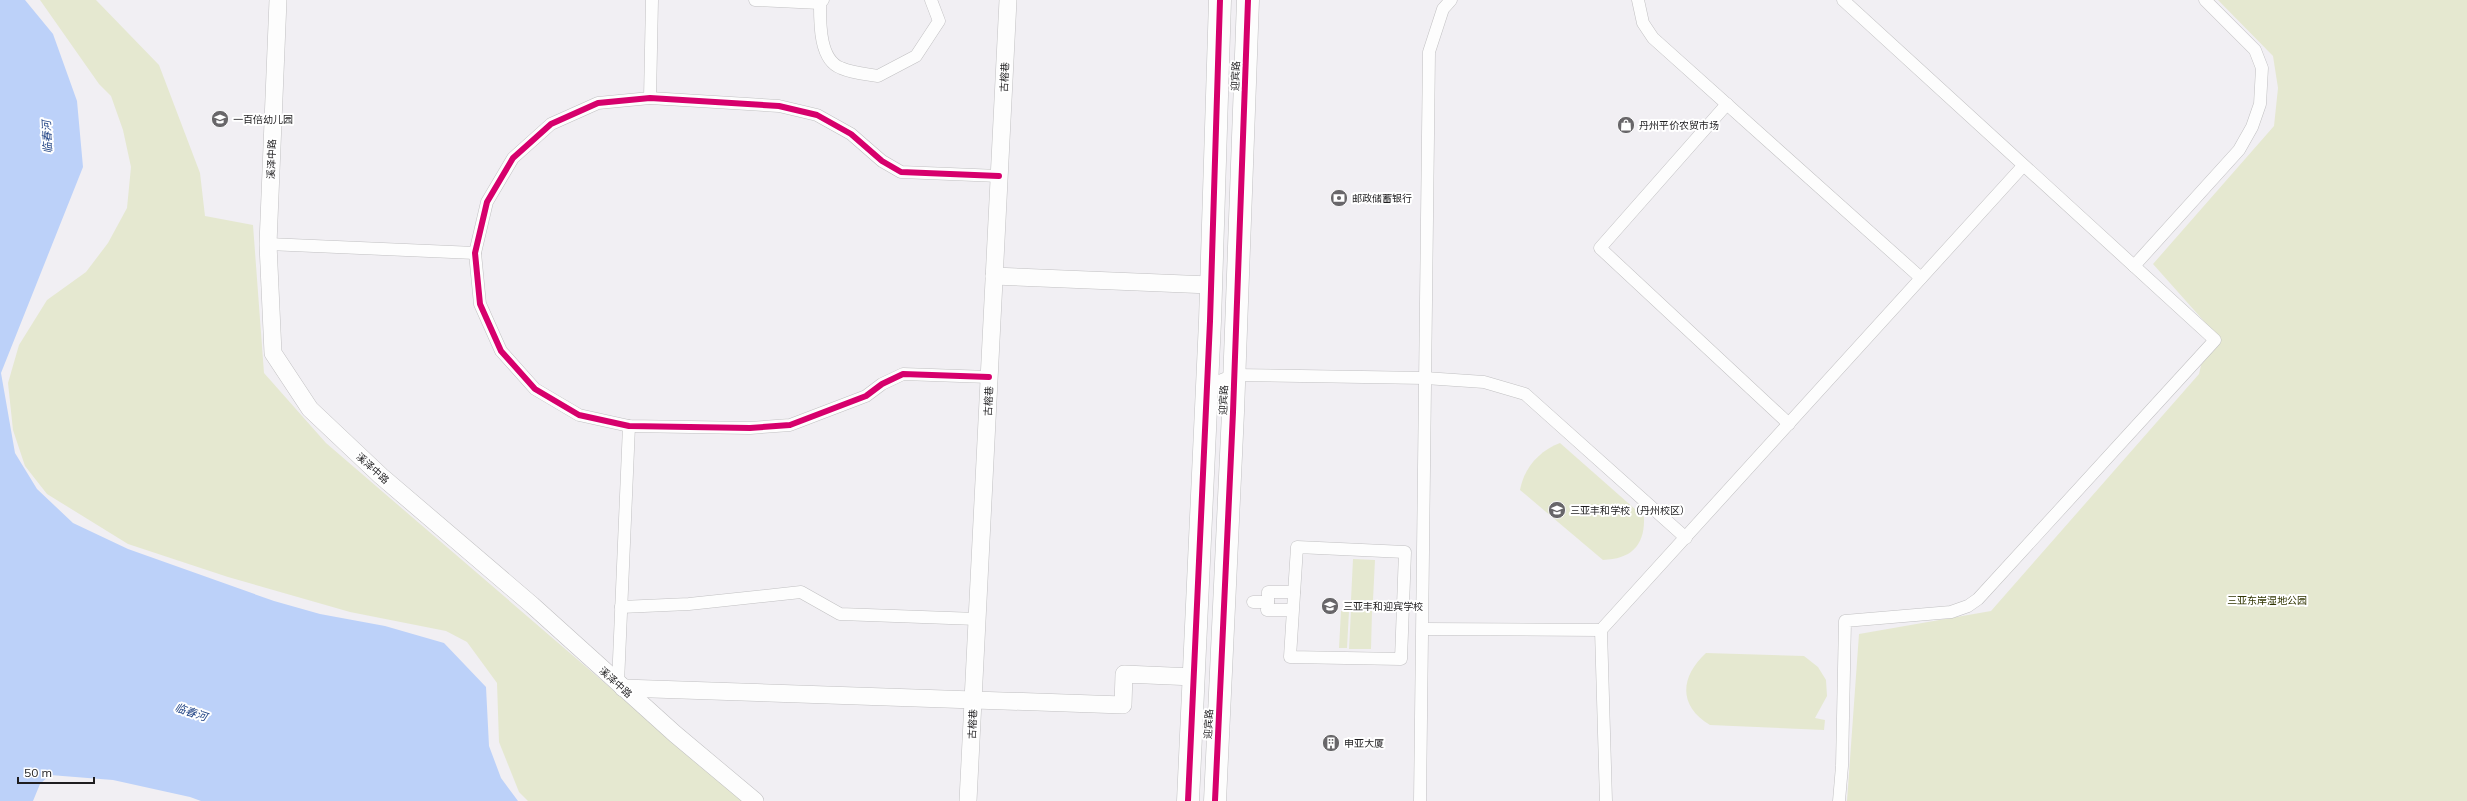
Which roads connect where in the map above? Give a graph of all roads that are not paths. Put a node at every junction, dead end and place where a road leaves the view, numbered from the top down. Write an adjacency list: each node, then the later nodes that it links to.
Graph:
1 (278, 0): 17 (street, 溪泽中路)
2 (652, 0): 13 (street)
3 (755, 0): 12 (street)
4 (931, 0): 12 (street)
5 (1008, 0): 16 (street, 古榕巷)
6 (1220, 0): 22 (highway, 迎宾路)
7 (1248, 0): 24 (highway, 迎宾路)
8 (1451, 0): 27 (street)
9 (1638, 0): 14 (street)
10 (1843, 0): 15 (street)
11 (2205, 0): 19 (street)
12 (822, 2)
13 (650, 98): 16 (street); 18 (street)
14 (1727, 104): 21 (street); 31 (street)
15 (2023, 166): 19 (street); 21 (street)
16 (999, 176): 20 (street, 古榕巷)
17 (268, 244): 18 (street); 43 (street, 溪泽中路)
18 (475, 253): 32 (street)
19 (2134, 266): 51 (street)
20 (994, 276): 22 (street); 26 (street, 古榕巷)
21 (1921, 278): 31 (street)
22 (1210, 284): 23 (highway, 迎宾路)
23 (1210, 321): 24 (highway); 25 (highway); 28 (highway, 迎宾路)
24 (1236, 325): 25 (highway, 迎宾路)
25 (1234, 376): 27 (street); 28 (street); 30 (highway, 迎宾路)
26 (989, 377): 32 (street); 39 (street, 古榕巷)
27 (1425, 378): 33 (street); 40 (street)
28 (1207, 386): 29 (highway, 迎宾路)
29 (1205, 411): 30 (highway); 42 (highway, 迎宾路)
30 (1233, 412): 48 (highway, 迎宾路)
31 (1789, 424): 33 (street)
32 (629, 426): 37 (street)
33 (1686, 538): 41 (street)
34 (1294, 592): 36 (street); 38 (street); 38 (street)
35 (1253, 602): 36 (street)
36 (1268, 602): 38 (street)
37 (621, 607): 39 (street); 43 (street)
38 (1292, 610)
39 (977, 619): 44 (street, 古榕巷)
40 (1423, 629): 41 (street); 49 (street)
41 (1602, 630): 50 (street)
42 (1194, 677): 44 (street); 47 (highway, 迎宾路)
43 (621, 686): 44 (street); 45 (street, 溪泽中路)
44 (973, 700): 46 (street, 古榕巷)
45 (755, 801)
46 (968, 801)
47 (1188, 801)
48 (1215, 801)
49 (1420, 801)
50 (1606, 801)
51 (1839, 801)

